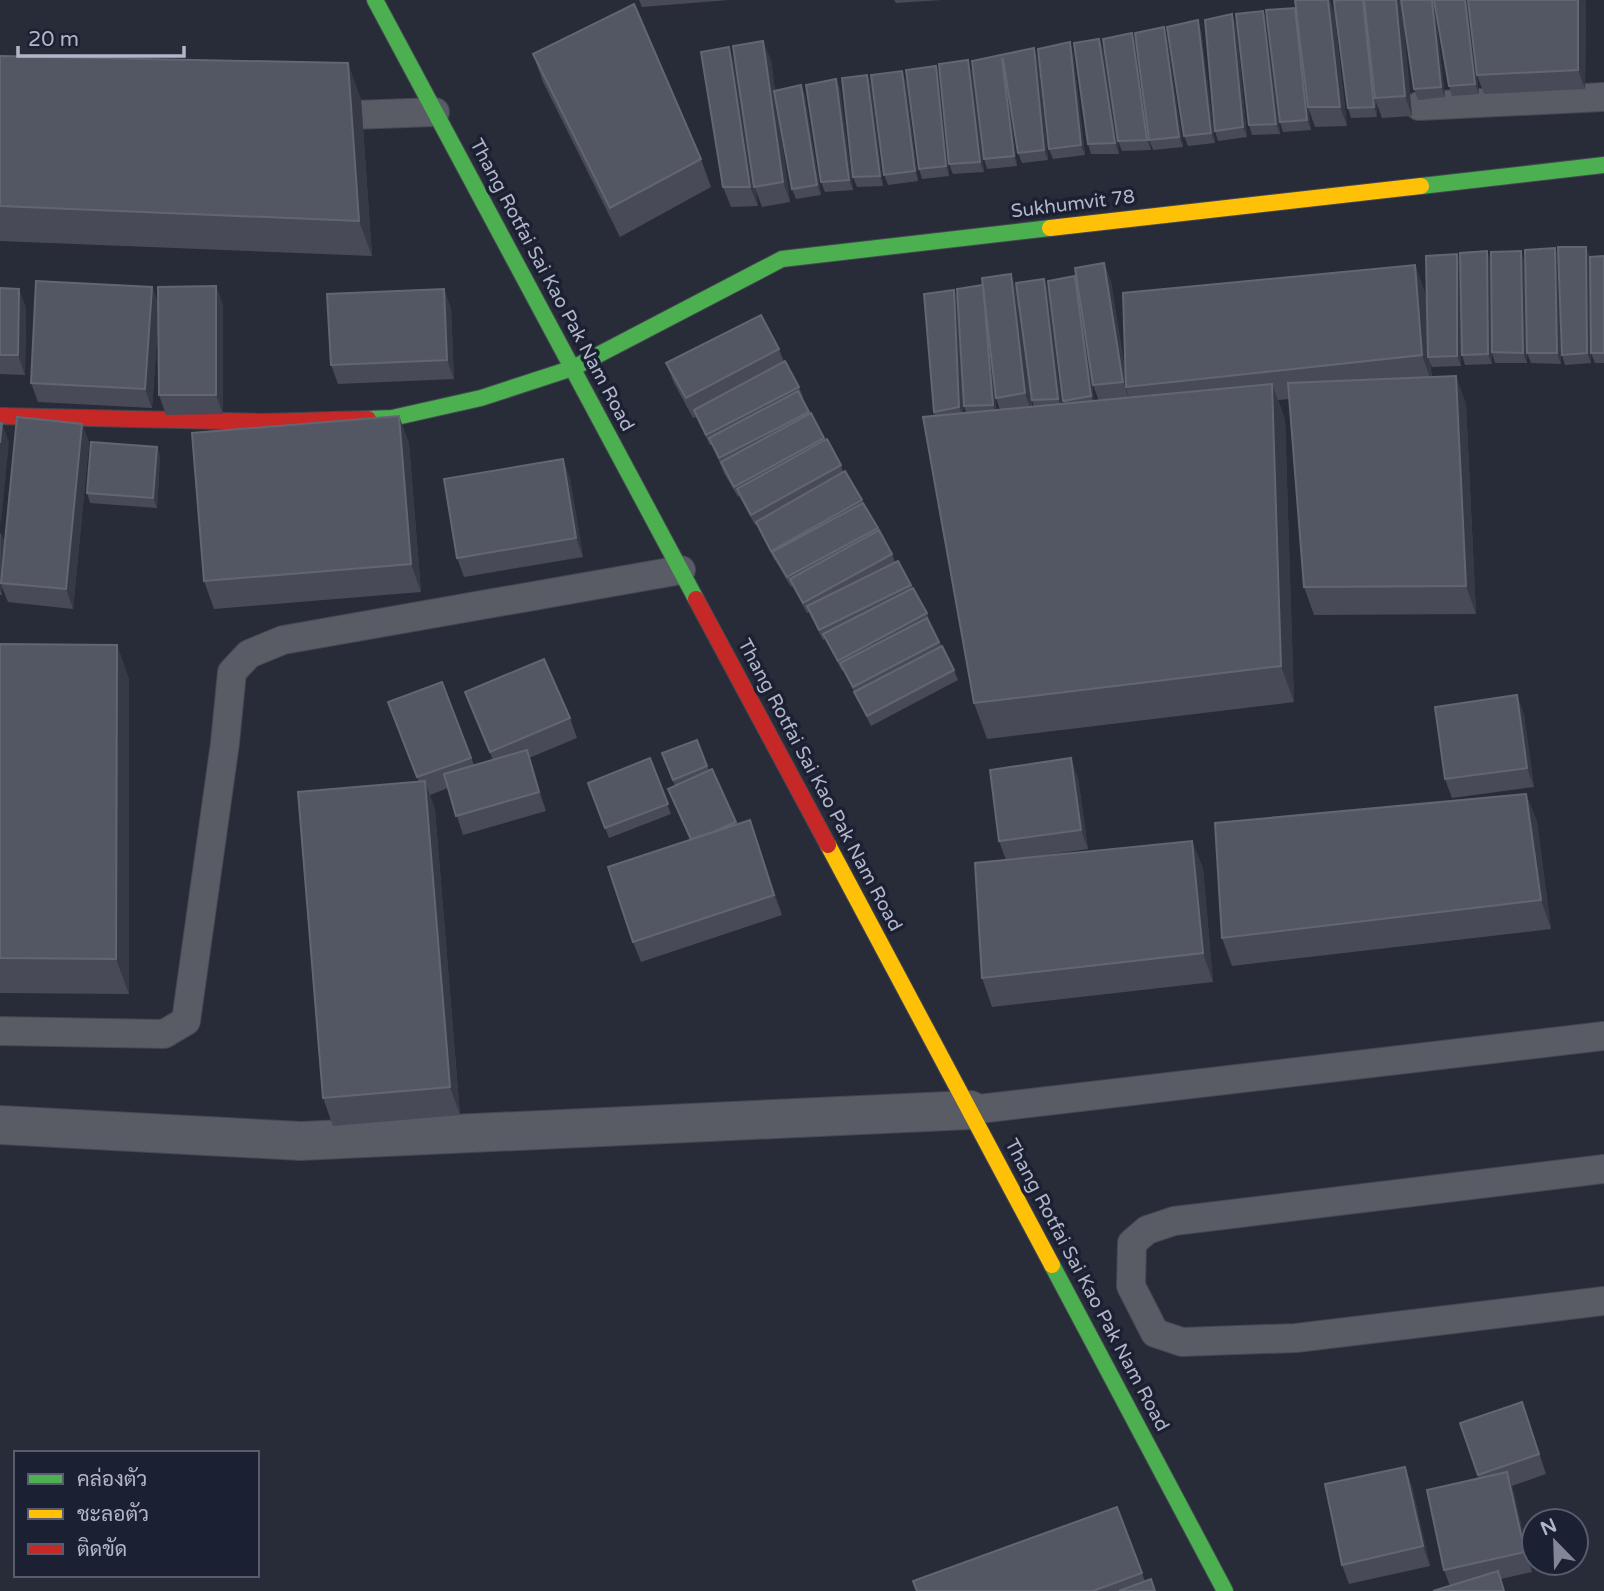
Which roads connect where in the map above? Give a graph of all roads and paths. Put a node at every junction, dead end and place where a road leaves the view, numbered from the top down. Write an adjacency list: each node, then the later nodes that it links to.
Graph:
1 (375, 0): 4 (main road, Thang Rotfai Sai Kao Pak Nam Road)
2 (1604, 97): 3 (lane)
3 (1419, 106)
4 (435, 112): 5 (lane); 7 (main road, Thang Rotfai Sai Kao Pak Nam Road)
5 (304, 116)
6 (1604, 165): 7 (main road, Sukhumvit 78)
7 (573, 368): 8 (main road, Sukhumvit 78); 9 (main road, Thang Rotfai Sai Kao Pak Nam Road)
8 (0, 416)
9 (681, 570): 10 (lane); 12 (main road, Thang Rotfai Sai Kao Pak Nam Road)
10 (0, 1031)
11 (1604, 1036): 12 (lane)
12 (970, 1110): 13 (street); 16 (main road, Thang Rotfai Sai Kao Pak Nam Road)
13 (0, 1125)
14 (1604, 1169): 15 (lane)
15 (1604, 1301)
16 (1225, 1591)

